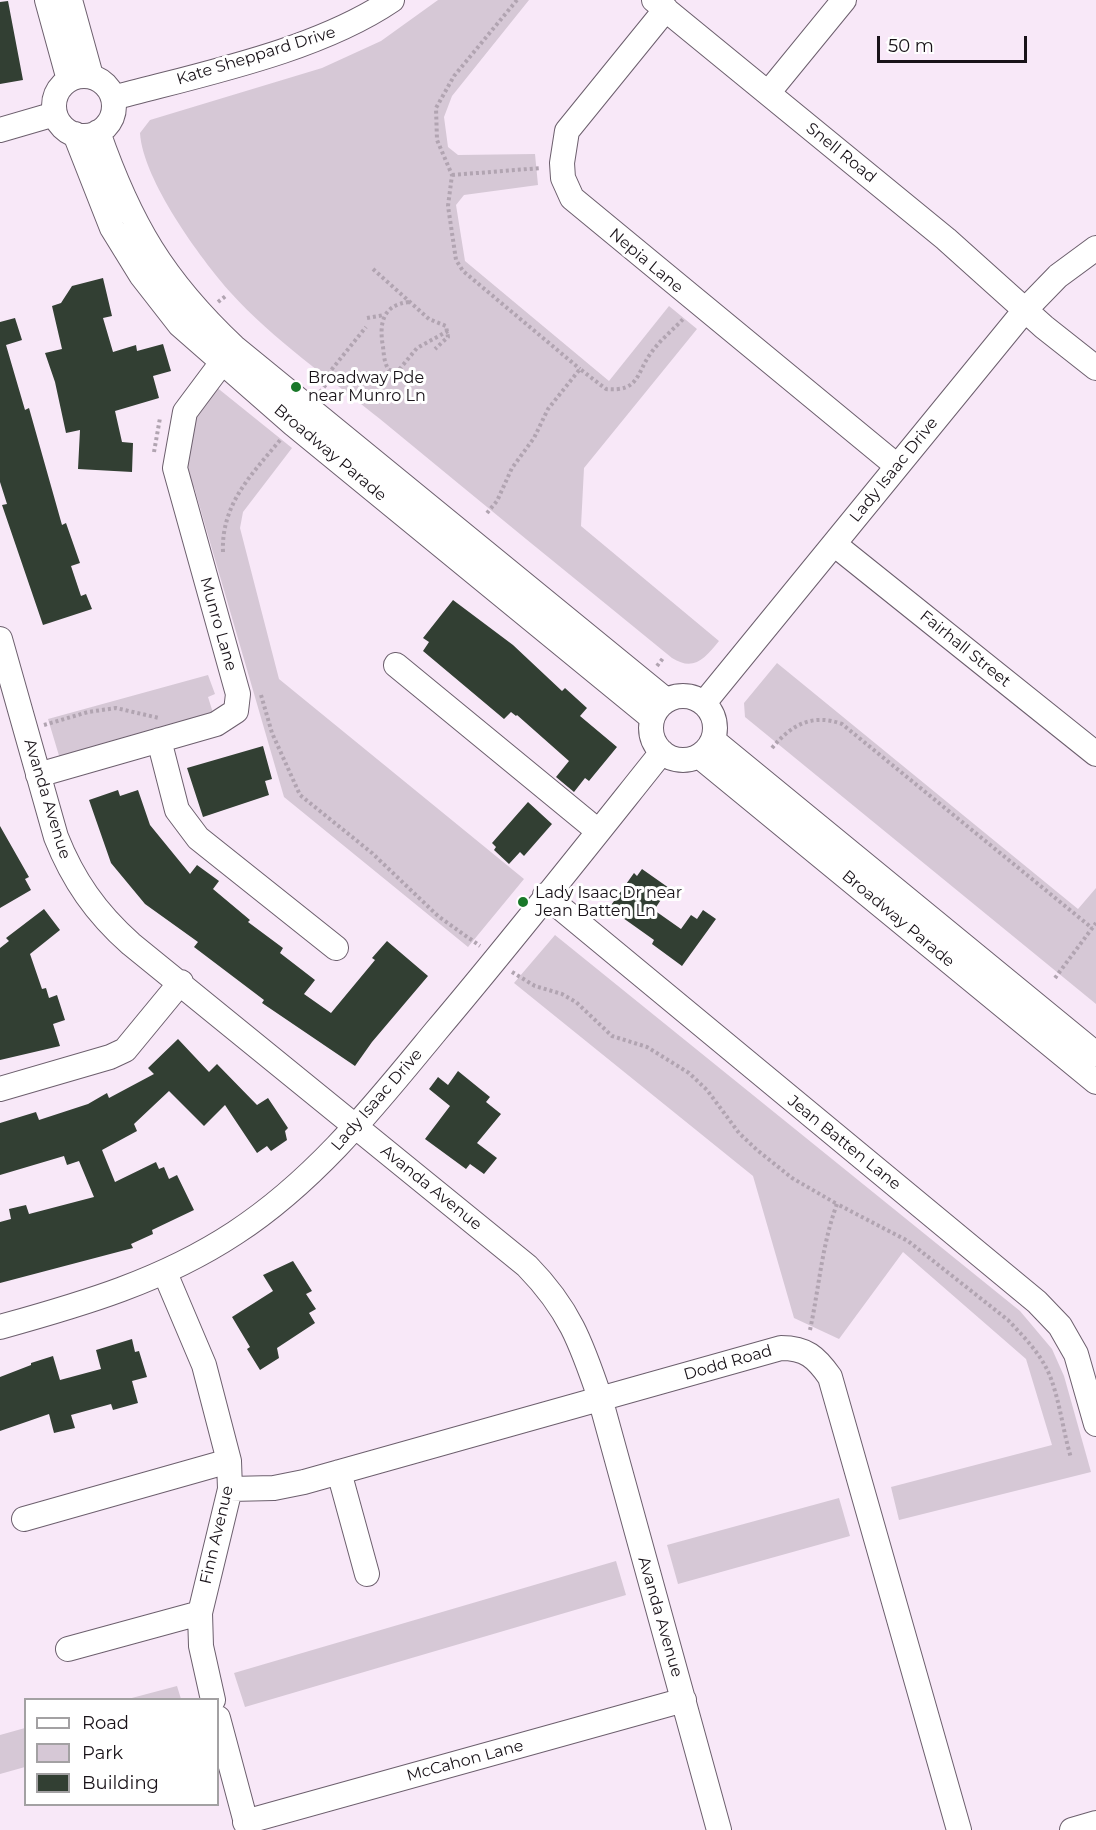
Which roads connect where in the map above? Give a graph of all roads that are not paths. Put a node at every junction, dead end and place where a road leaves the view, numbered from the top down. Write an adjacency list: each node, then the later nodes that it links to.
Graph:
1 (46, 0): 6 (street)
2 (70, 0): 6 (street)
3 (392, 0): 8 (street, Kate Sheppard Drive)
4 (844, 0): 7 (street)
5 (660, 5): 7 (street, Snell Road); 16 (street, Nepia Lane)
6 (80, 78): 8 (street); 9 (street)
7 (768, 93): 13 (street, Snell Road)
8 (113, 98): 11 (street)
9 (56, 114): 10 (street); 11 (street)
10 (0, 130)
11 (86, 133): 14 (street, Broadway Parade)
12 (1096, 248): 13 (street, Lady Isaac Drive)
13 (1025, 310): 15 (street, Snell Road); 16 (street, Lady Isaac Drive)
14 (228, 355): 21 (street, Broadway Parade); 22 (street, Munro Lane)
15 (1096, 368)
16 (897, 466): 17 (street, Lady Isaac Drive)
17 (834, 544): 20 (street, Lady Isaac Drive); 25 (street, Fairhall Street)
18 (0, 639): 26 (street, Avanda Avenue)
19 (396, 665): 27 (street)
20 (704, 703): 21 (street); 23 (street)
21 (659, 709): 24 (street)
22 (163, 729): 26 (street, Munro Lane); 29 (street)
23 (706, 748): 24 (street); 31 (street, Broadway Parade); 32 (street, Broadway Parade)
24 (662, 752): 27 (street, Lady Isaac Drive)
25 (1096, 754)
26 (38, 775): 30 (street, Avanda Avenue)
27 (598, 831): 28 (street, Lady Isaac Drive)
28 (545, 896): 34 (street, Lady Isaac Drive); 38 (street, Jean Batten Lane)
29 (336, 948)
30 (181, 982): 33 (street); 34 (street, Avanda Avenue)
31 (1096, 1054)
32 (1096, 1082)
33 (0, 1089)
34 (356, 1127): 35 (street, Lady Isaac Drive); 37 (street, Avanda Avenue)
35 (165, 1273): 36 (street, Lady Isaac Drive); 39 (street, Finn Avenue)
36 (0, 1327)
37 (600, 1398): 40 (street, Dodd Road); 47 (street, Avanda Avenue); 52 (street, Dodd Road)
38 (1096, 1424)
39 (229, 1461): 41 (street, Finn Avenue); 42 (street)
40 (339, 1472): 41 (street, Dodd Road); 43 (street)
41 (230, 1489): 44 (street, Finn Avenue)
42 (24, 1519)
43 (367, 1575)
44 (200, 1613): 45 (street); 46 (street, Finn Avenue)
45 (68, 1649)
46 (213, 1698)
47 (684, 1700): 50 (street, McCahon Lane); 51 (street, Avanda Avenue)
48 (219, 1722): 50 (street)
49 (1096, 1823): 53 (street)
50 (247, 1826)
51 (719, 1830)
52 (959, 1830)
53 (1072, 1830)

